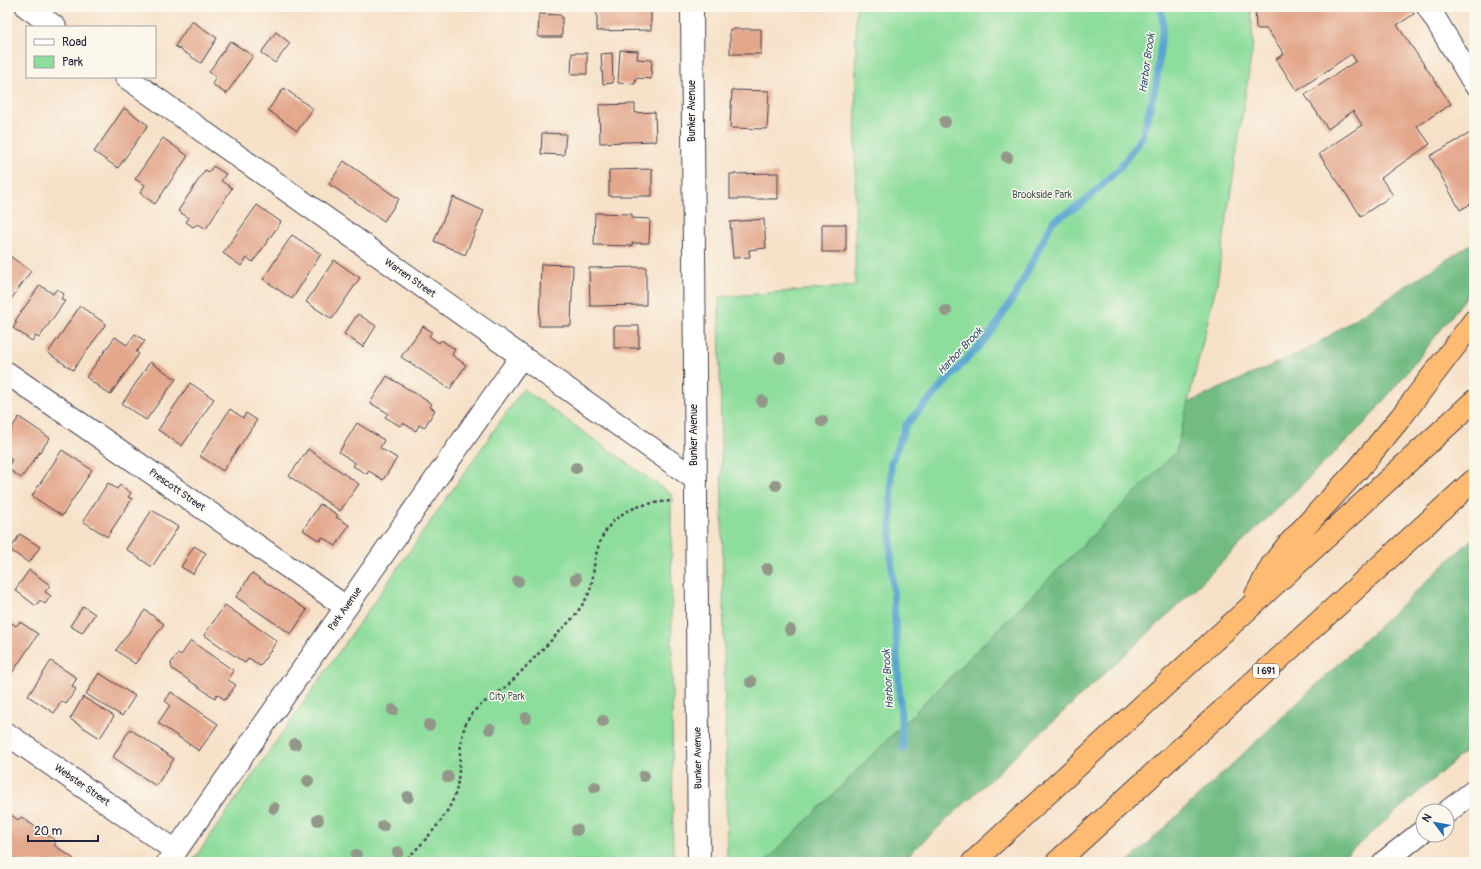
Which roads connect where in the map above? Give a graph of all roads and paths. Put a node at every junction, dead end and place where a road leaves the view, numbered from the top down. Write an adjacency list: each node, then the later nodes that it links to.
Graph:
1 (27, 7): 4 (street)
2 (692, 7): 11 (street, Bunker Avenue)
3 (1428, 7): 6 (street)
4 (54, 26)
5 (127, 78): 8 (street, Warren Street)
6 (1474, 82)
7 (1474, 321): 15 (highway)
8 (521, 356): 11 (street, Warren Street); 14 (street, Park Avenue)
9 (7, 373): 14 (street, Prescott Street)
10 (1474, 401): 15 (highway)
11 (695, 479): 22 (street, Bunker Avenue)
12 (1474, 480): 24 (highway, I 691)
13 (676, 501): 21 (path)
14 (346, 607): 20 (street, Park Avenue)
15 (1246, 612): 23 (highway)
16 (7, 734): 20 (street, Webster Street)
17 (1474, 791): 18 (street)
18 (1455, 806)
19 (1415, 837): 25 (street)
20 (172, 856)
21 (403, 862)
22 (699, 862)
23 (973, 862)
24 (1057, 862)
25 (1384, 862)

